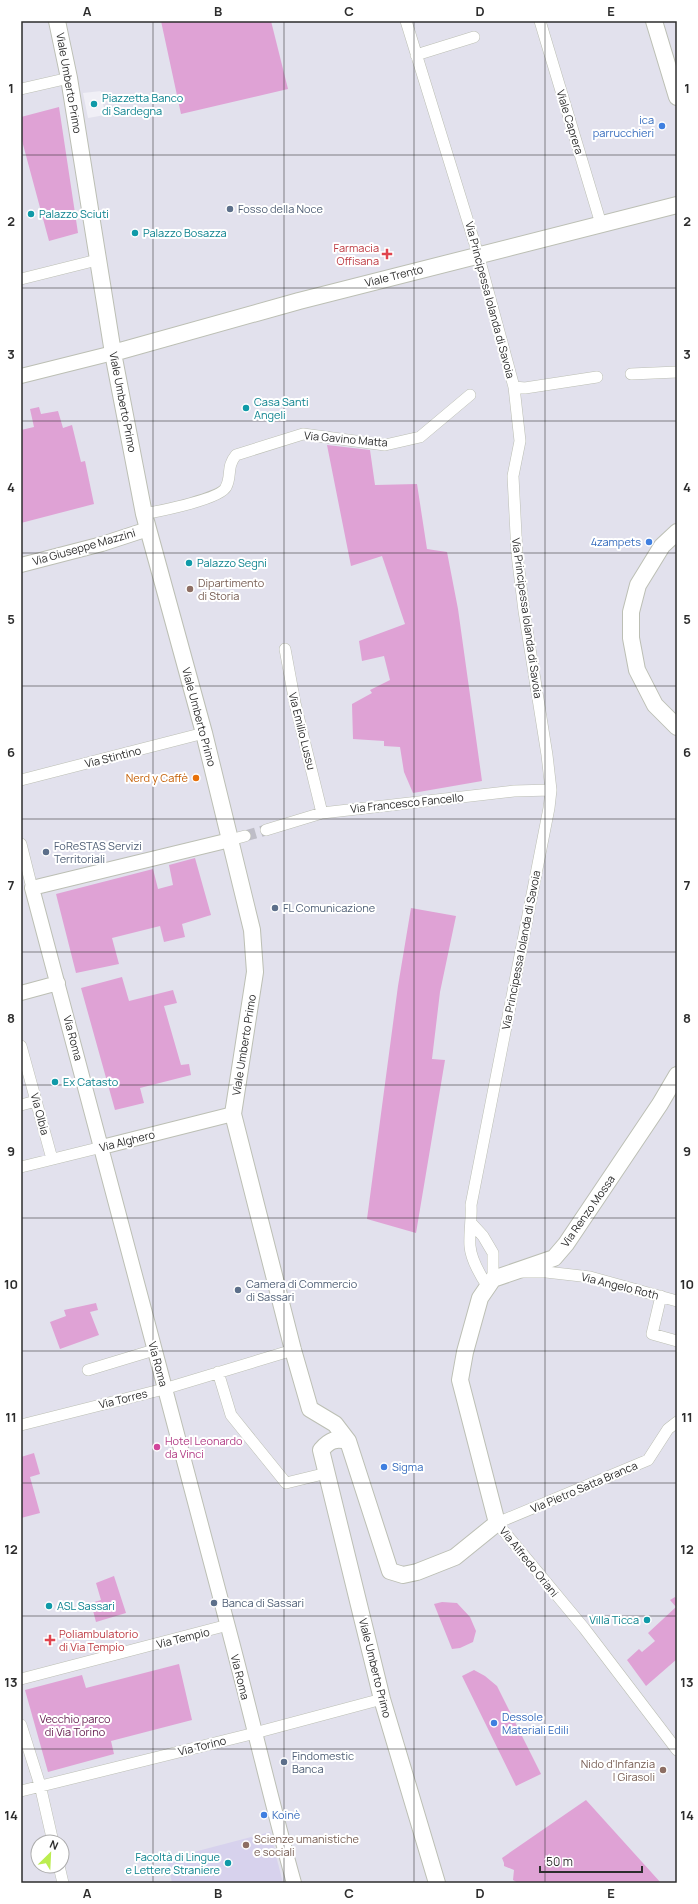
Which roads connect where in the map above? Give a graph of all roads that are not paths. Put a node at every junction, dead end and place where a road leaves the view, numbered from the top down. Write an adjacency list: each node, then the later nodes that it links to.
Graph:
1 (57, 21): 7 (main road, Viale Umberto Primo)
2 (406, 21): 6 (street, Via Principessa Iolanda di Savoia)
3 (540, 21): 11 (street, Viale Caprera)
4 (654, 21): 9 (main road)
5 (474, 37): 6 (street)
6 (416, 55): 12 (street, Via Principessa Iolanda di Savoia)
7 (69, 78): 8 (street); 13 (main road, Viale Umberto Primo)
8 (21, 89)
9 (677, 97)
10 (677, 205): 11 (main road, Viale Trento)
11 (600, 224): 12 (main road, Viale Trento)
12 (478, 254): 15 (main road, Viale Trento); 20 (street, Via Principessa Iolanda di Savoia)
13 (97, 260): 14 (street); 15 (main road, Viale Umberto Primo)
14 (21, 279)
15 (113, 353): 18 (street); 22 (main road, Viale Umberto Primo)
16 (677, 372): 17 (street)
17 (631, 374)
18 (21, 376)
19 (597, 377): 20 (street)
20 (514, 387): 29 (street, Via Principessa Iolanda di Savoia)
21 (470, 395): 22 (street, Via Gavino Matta)
22 (146, 522): 24 (street, Via Giuseppe Mazzini); 27 (main road, Viale Umberto Primo)
23 (677, 532): 26 (main road)
24 (21, 565)
25 (285, 649): 30 (street, Via Emilio Lussu)
26 (677, 727)
27 (204, 733): 28 (street, Via Stintino); 32 (main road, Viale Umberto Primo)
28 (21, 780)
29 (551, 790): 30 (street, Via Francesco Fancello); 45 (street, Via Principessa Iolanda di Savoia)
30 (322, 813): 31 (street, Via Francesco Fancello)
31 (266, 830)
32 (238, 838): 34 (street); 41 (main road, Viale Umberto Primo)
33 (21, 844): 34 (street, Via Roma)
34 (32, 888): 35 (street, Via Roma)
35 (58, 983): 36 (street); 42 (street, Via Roma)
36 (21, 993)
37 (21, 1046): 39 (street, Via Olbia)
38 (677, 1075): 46 (main road, Via Renzo Mossa)
39 (36, 1101): 40 (street); 43 (street, Via Olbia)
40 (21, 1105)
41 (233, 1114): 42 (street, Via Alghero); 52 (main road, Viale Umberto Primo)
42 (102, 1147): 43 (street, Via Alghero); 51 (street, Via Roma)
43 (52, 1159): 44 (street, Via Alghero)
44 (21, 1167)
45 (472, 1224): 47 (street); 47 (street, Via Principessa Iolanda di Savoia)
46 (515, 1272): 47 (main road, Via Renzo Mossa); 48 (street, Via Angelo Roth)
47 (490, 1283): 61 (main road)
48 (661, 1296): 49 (street, Via Angelo Roth); 50 (street)
49 (677, 1301)
50 (677, 1340)
51 (154, 1350): 53 (street); 55 (street, Via Roma)
52 (293, 1350): 54 (street, Via Torres); 56 (main road, Viale Umberto Primo)
53 (88, 1370)
54 (218, 1372): 55 (street, Via Torres); 60 (street)
55 (164, 1389): 57 (street, Via Torres); 62 (street, Via Roma)
56 (310, 1409): 59 (main road, Via Alfredo Oriani)
57 (21, 1425)
58 (672, 1425): 61 (street, Via Pietro Satta Branca)
59 (348, 1440): 60 (main road, Viale Umberto Primo); 61 (main road, Via Alfredo Oriani)
60 (327, 1473): 64 (main road, Viale Umberto Primo)
61 (498, 1523): 67 (street, Via Alfredo Oriani)
62 (228, 1625): 63 (street, Via Tempio); 66 (street, Via Roma)
63 (21, 1679)
64 (382, 1699): 66 (street, Via Torino); 72 (main road, Viale Umberto Primo)
65 (21, 1725): 68 (street)
66 (255, 1733): 68 (street, Via Torino); 71 (street, Via Roma)
67 (677, 1750)
68 (40, 1786): 69 (street, Via Torino); 70 (street)
69 (21, 1791)
70 (51, 1834)
71 (294, 1883)
72 (437, 1883)

